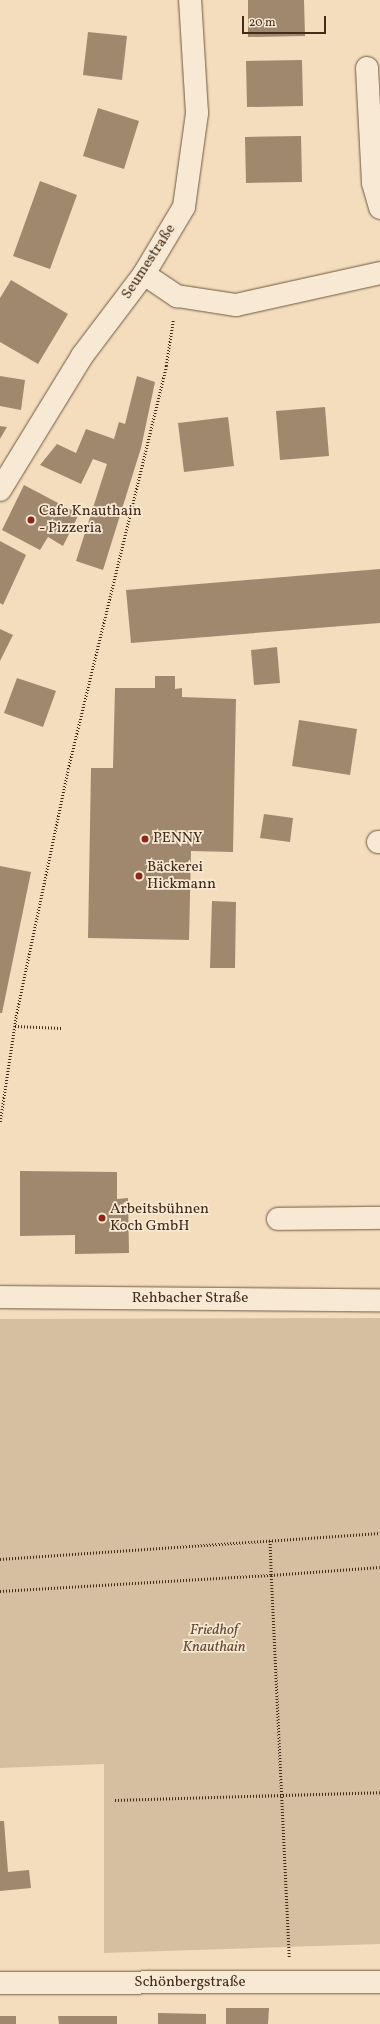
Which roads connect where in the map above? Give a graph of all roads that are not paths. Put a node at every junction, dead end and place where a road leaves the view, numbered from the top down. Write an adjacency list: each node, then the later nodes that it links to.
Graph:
1 (190, 0): 5 (street, Seumestraße)
2 (367, 68): 3 (street)
3 (380, 208)
4 (380, 273): 5 (street)
5 (144, 274): 6 (street, Seumestraße)
6 (0, 490)
7 (380, 1218): 8 (street)
8 (278, 1219)
9 (0, 1297): 10 (street, Rehbacher Straße)
10 (380, 1300)
11 (380, 1982): 12 (street, Schönbergstraße)
12 (0, 1983)

